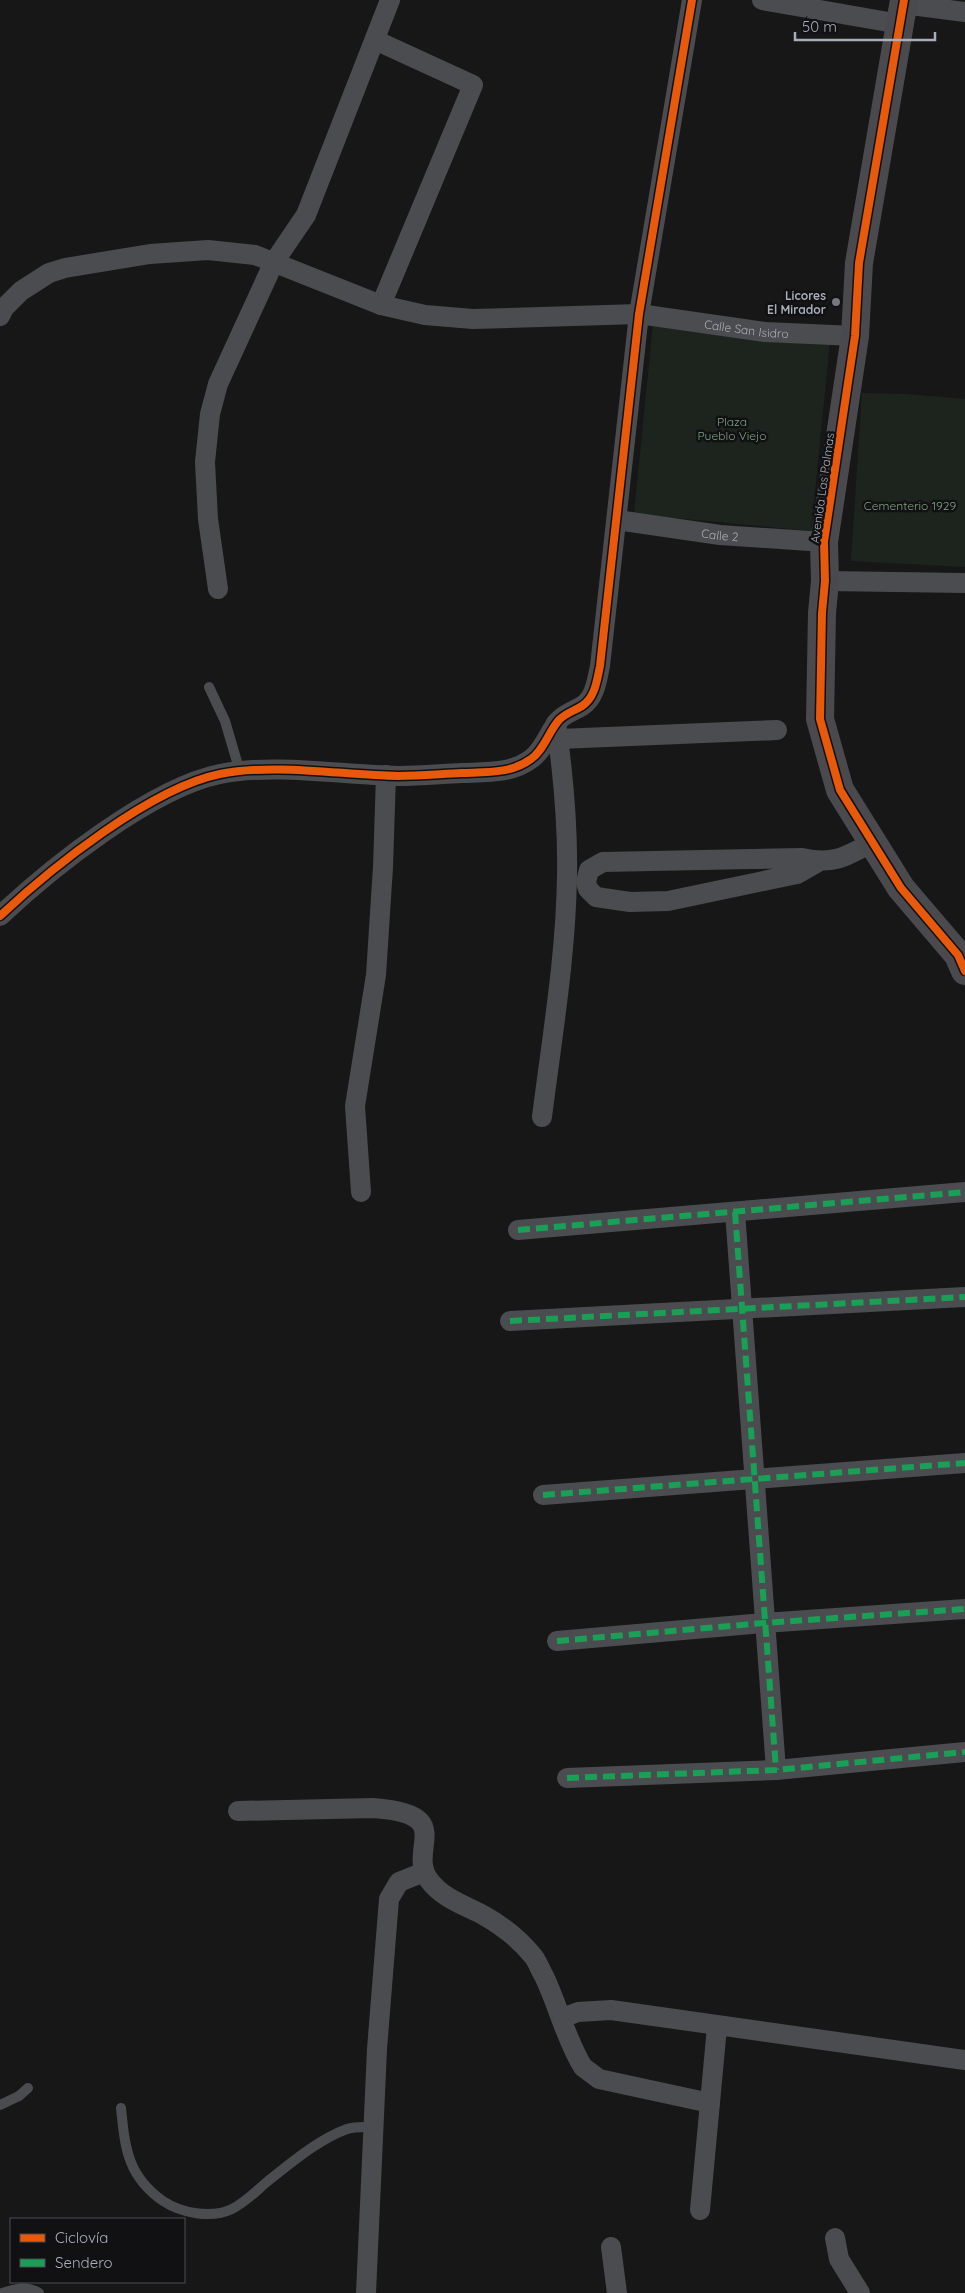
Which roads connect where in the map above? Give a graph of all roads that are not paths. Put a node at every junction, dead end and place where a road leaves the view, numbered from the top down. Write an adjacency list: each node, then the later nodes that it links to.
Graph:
1 (390, 0): 6 (street)
2 (692, 0): 9 (street)
3 (762, 0): 4 (street)
4 (902, 9): 5 (street); 11 (street, Avenida Las Palmas)
5 (965, 12)
6 (375, 40): 7 (street); 8 (street)
7 (274, 262): 8 (street, Calle San Isidro); 10 (street, Calle San Isidro); 16 (street)
8 (382, 305): 9 (street, Calle San Isidro)
9 (639, 314): 11 (street, Calle San Isidro); 12 (street)
10 (0, 316)
11 (855, 336): 13 (street, Avenida Las Palmas)
12 (617, 520): 13 (street, Calle 2); 19 (street)
13 (824, 542): 14 (street, Avenida Las Palmas)
14 (825, 581): 15 (street); 22 (street, Avenida Las Palmas)
15 (965, 583)
16 (218, 589)
17 (209, 687): 20 (lane)
18 (777, 730): 19 (street)
19 (558, 731): 21 (street); 26 (street)
20 (240, 772): 21 (street); 24 (street)
21 (386, 775): 27 (street)
22 (873, 842): 23 (street); 25 (street, Avenida Las Palmas)
23 (818, 862): 23 (street)
24 (0, 916)
25 (965, 971)
26 (542, 1117)
27 (361, 1192)
28 (965, 1192): 29 (street)
29 (735, 1212): 30 (street); 32 (street)
30 (518, 1230)
31 (965, 1296): 32 (street)
32 (740, 1309): 33 (street); 35 (street)
33 (510, 1321)
34 (965, 1463): 35 (street)
35 (753, 1479): 36 (street); 38 (street)
36 (544, 1495)
37 (965, 1609): 38 (street)
38 (764, 1623): 39 (street); 41 (street)
39 (557, 1641)
40 (965, 1752): 41 (street)
41 (776, 1770): 42 (street)
42 (567, 1778)
43 (238, 1811): 44 (street)
44 (424, 1872): 45 (street); 52 (street)
45 (562, 2018): 46 (street); 49 (street)
46 (717, 2027): 47 (street); 49 (street)
47 (965, 2060)
48 (28, 2088): 50 (lane)
49 (710, 2103): 53 (street)
50 (0, 2105)
51 (121, 2108): 52 (lane)
52 (374, 2127): 58 (street)
53 (700, 2210)
54 (835, 2238): 60 (street)
55 (611, 2247): 59 (street)
56 (2, 2293): 57 (lane)
57 (39, 2293)
58 (366, 2293)
59 (617, 2293)
60 (860, 2293)

